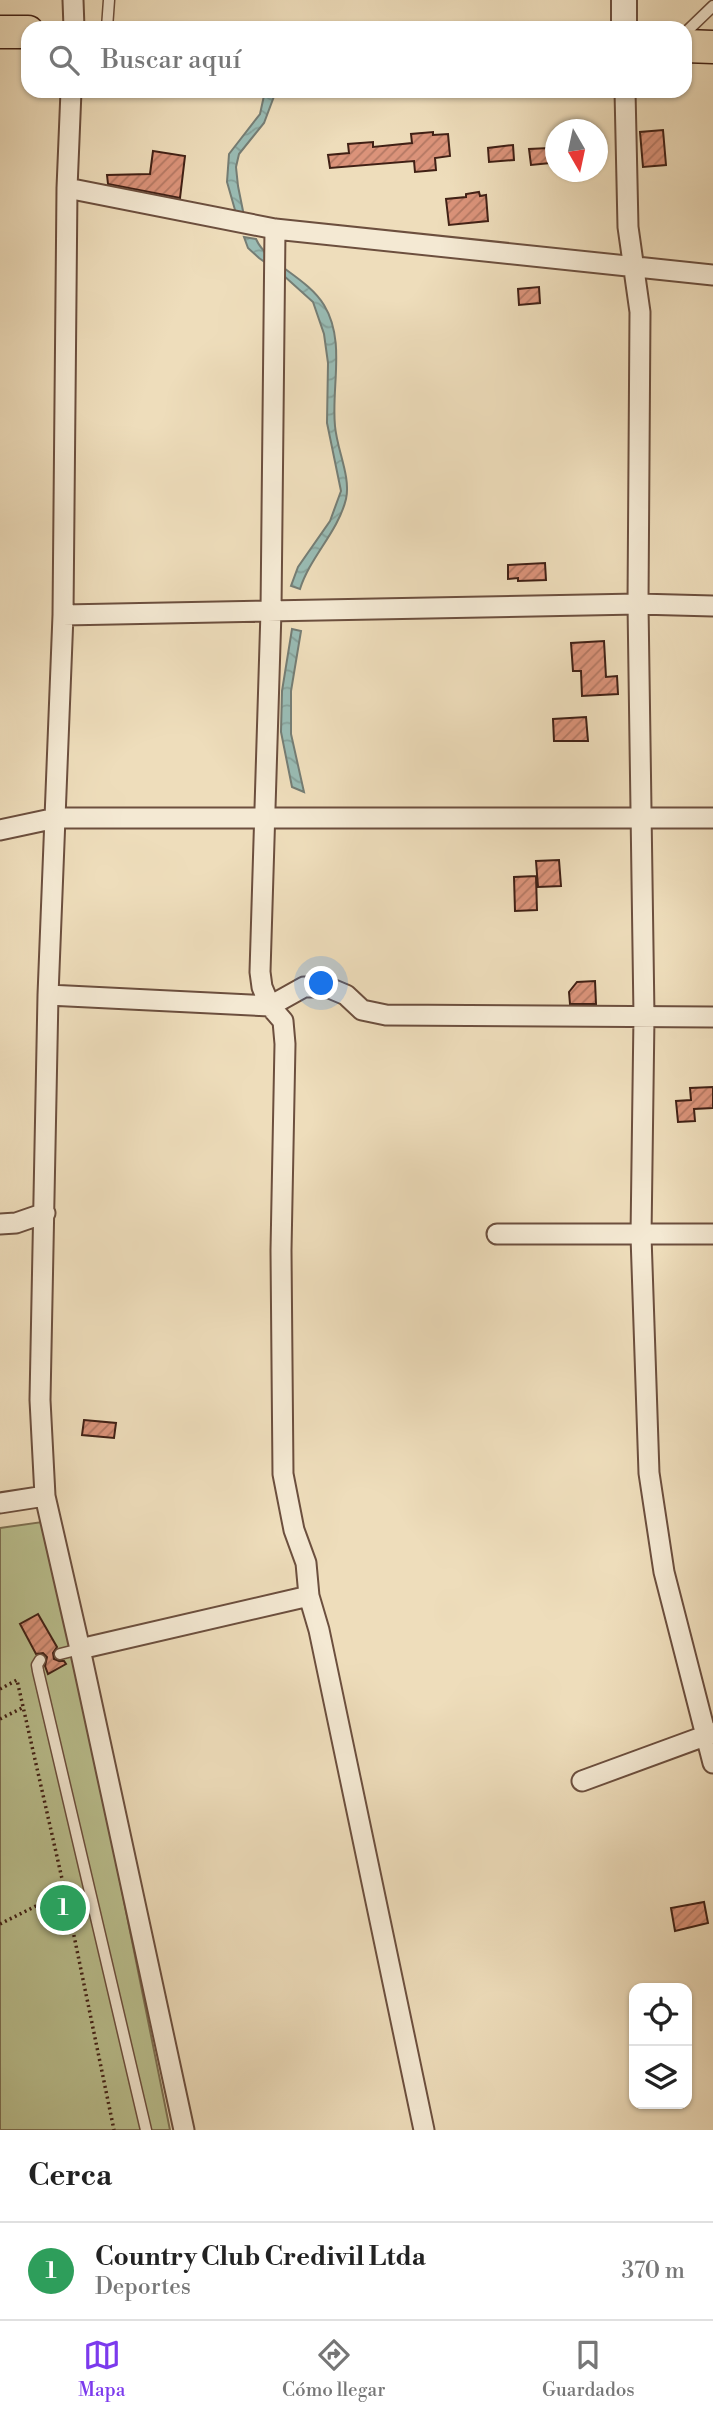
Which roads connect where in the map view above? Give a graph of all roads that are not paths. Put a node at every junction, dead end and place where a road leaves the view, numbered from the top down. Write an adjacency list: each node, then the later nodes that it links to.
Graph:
1 (73, 0): 5 (street)
2 (108, 0): 6 (lane)
3 (624, 0): 7 (street)
4 (713, 6): 8 (lane)
5 (74, 21)
6 (107, 21)
7 (624, 21)
8 (692, 26)
9 (0, 32): 10 (main road)
10 (21, 32)
11 (692, 46): 12 (main road)
12 (713, 47)
13 (71, 98): 15 (street)
14 (625, 98): 17 (street)
15 (67, 188): 16 (street); 22 (street)
16 (275, 229): 17 (street); 21 (street)
17 (635, 268): 18 (street); 19 (street)
18 (713, 275)
19 (638, 604): 20 (street); 21 (street); 25 (street)
20 (713, 606)
21 (271, 611): 22 (street); 24 (street)
22 (63, 615): 23 (street)
23 (56, 818): 24 (street); 27 (street); 28 (street)
24 (264, 818): 25 (street); 29 (street)
25 (643, 818): 26 (street); 30 (street)
26 (713, 818)
27 (0, 830)
28 (48, 995): 29 (street); 32 (street)
29 (271, 1006): 30 (street); 39 (street)
30 (644, 1016): 31 (street); 36 (street)
31 (713, 1017)
32 (45, 1213): 33 (street); 37 (street)
33 (0, 1224)
34 (496, 1234): 36 (street)
35 (713, 1234): 36 (street)
36 (641, 1236): 43 (street)
37 (45, 1496): 38 (street); 40 (street)
38 (0, 1503)
39 (309, 1596): 40 (street); 48 (street)
40 (80, 1648): 41 (lane); 47 (street)
41 (60, 1654)
42 (40, 1660): 46 (lane)
43 (710, 1734): 44 (street); 45 (street)
44 (713, 1763)
45 (582, 1781)
46 (146, 2130)
47 (184, 2130)
48 (424, 2130)

